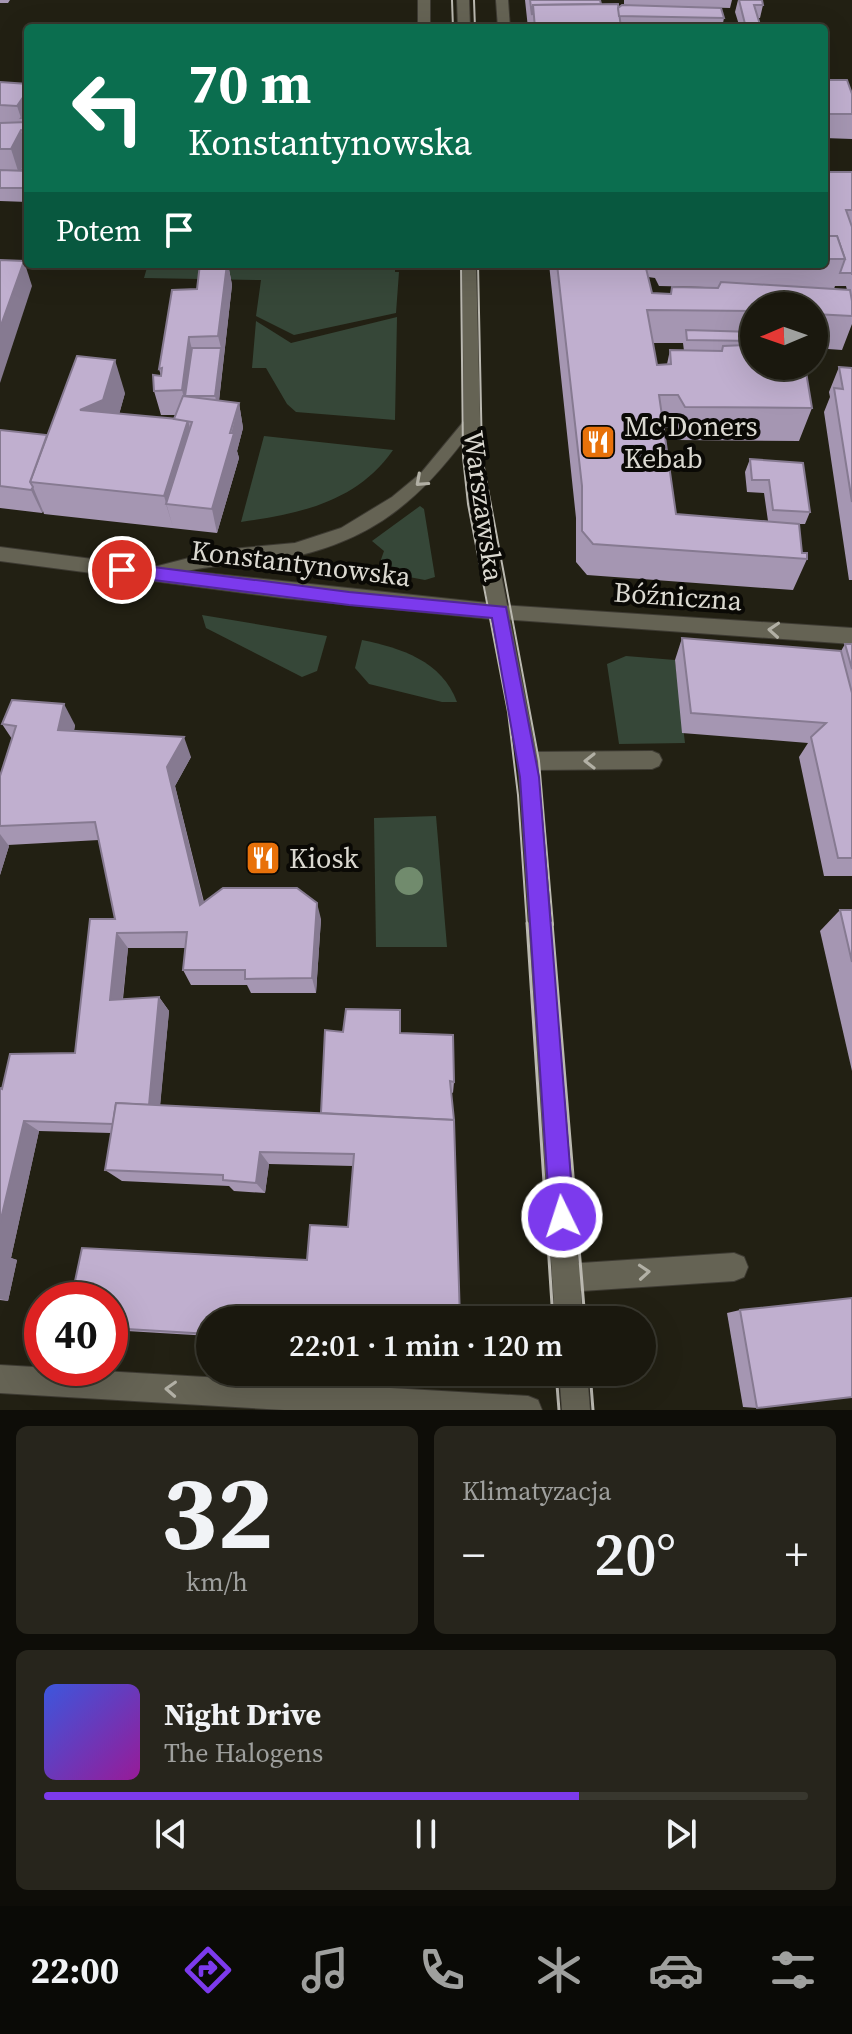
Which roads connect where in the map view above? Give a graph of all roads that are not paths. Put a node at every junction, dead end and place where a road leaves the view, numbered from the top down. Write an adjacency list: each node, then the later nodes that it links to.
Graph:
1 (424, 0): 4 (street)
2 (463, 0): 5 (street)
3 (502, 0): 6 (street)
4 (424, 24)
5 (464, 24)
6 (504, 24)
7 (469, 268): 8 (street, Warszawska)
8 (472, 423): 10 (street, one-way to 10); 11 (street, Warszawska)
9 (0, 554): 10 (street, Konstantynowska)
10 (146, 573): 11 (street, Konstantynowska)
11 (500, 612): 12 (street, Bóźniczna, one-way to 11); 14 (street, Warszawska)
12 (852, 636)
13 (652, 760): 14 (street, one-way to 14)
14 (528, 761): 16 (street, Warszawska)
15 (734, 1267): 16 (street, one-way to 15)
16 (566, 1278): 17 (street, Warszawska)
17 (568, 1306)
18 (0, 1379): 20 (street, one-way to 18)
19 (574, 1386): 21 (street)
20 (528, 1410)
21 (576, 1410)

